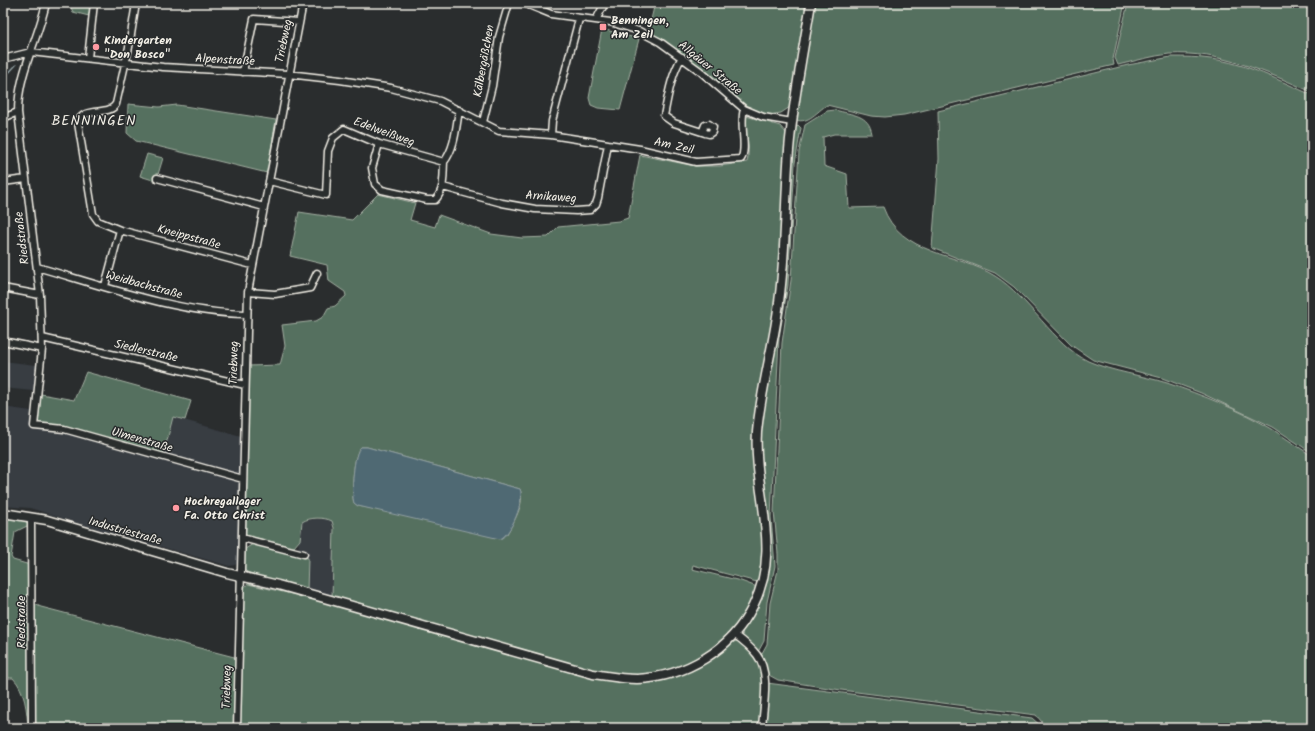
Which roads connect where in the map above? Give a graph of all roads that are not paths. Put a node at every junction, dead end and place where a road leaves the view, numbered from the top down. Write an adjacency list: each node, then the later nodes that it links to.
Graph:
1 (46, 3): 12 (street, Riedstraße)
2 (94, 3): 14 (street)
3 (136, 3): 16 (street)
4 (303, 3): 11 (street, Triebweg)
5 (509, 3): 23 (street, Kälbergäßchen)
6 (524, 3): 9 (street, Allgäuer Straße)
7 (605, 3): 10 (street)
8 (811, 3): 24 (street, Industriestraße)
9 (579, 19): 10 (street, Allgäuer Straße); 26 (street)
10 (596, 20): 13 (street, Allgäuer Straße)
11 (299, 22): 17 (street); 18 (street, Triebweg)
12 (31, 52): 14 (street, Alpenstraße); 15 (street); 21 (street, Riedstraße)
13 (682, 57): 19 (street, Allgäuer Straße); 25 (street)
14 (88, 58): 16 (street, Alpenstraße)
15 (3, 59)
16 (125, 62): 17 (street, Alpenstraße); 36 (street, Kneippstraße)
17 (243, 72): 18 (street, Alpenstraße)
18 (288, 74): 20 (street, Alpenstraße); 32 (street, Triebweg)
19 (744, 109): 24 (street, Allgäuer Straße); 28 (street, Am Zeil)
20 (459, 110): 23 (street, Alpenstraße); 29 (street)
21 (18, 112): 22 (street); 31 (street, Riedstraße)
22 (3, 118)
23 (483, 122): 26 (street, Am Zeil)
24 (792, 122): 56 (street, Industriestraße)
25 (705, 133)
26 (551, 135): 28 (street, Am Zeil)
27 (379, 144): 29 (street, Edelweißweg); 32 (street, Edelweißweg); 34 (street)
28 (608, 144): 34 (street, Arnikaweg)
29 (444, 162): 34 (street)
30 (157, 178): 35 (street)
31 (26, 179): 33 (street); 38 (street, Riedstraße)
32 (269, 181): 35 (street, Triebweg)
33 (3, 182)
34 (443, 187)
35 (264, 207): 37 (street, Triebweg)
36 (120, 230): 37 (street, Kneippstraße); 40 (street)
37 (252, 265): 42 (street, Triebweg)
38 (37, 267): 40 (street, Weidbachstraße); 43 (street, Riedstraße)
39 (317, 274): 42 (street)
40 (105, 286): 44 (street, Weidbachstraße)
41 (3, 288): 43 (street)
42 (248, 292): 44 (street, Triebweg)
43 (40, 294): 45 (street, Riedstraße)
44 (246, 314): 48 (street, Triebweg)
45 (42, 338): 47 (street, Riedstraße); 48 (street, Siedlerstraße)
46 (3, 342): 47 (street)
47 (42, 349): 49 (street, Riedstraße)
48 (245, 385): 50 (street, Triebweg)
49 (34, 426): 50 (street, Ulmenstraße)
50 (243, 479): 53 (street, Triebweg)
51 (3, 512): 52 (street, Industriestraße)
52 (31, 517): 55 (street, Industriestraße); 57 (street, Riedstraße)
53 (242, 538): 54 (street); 55 (street, Triebweg)
54 (304, 554)
55 (240, 576): 56 (street, Industriestraße); 58 (street, Triebweg)
56 (734, 634): 59 (street)
57 (32, 728)
58 (237, 728)
59 (762, 728)

